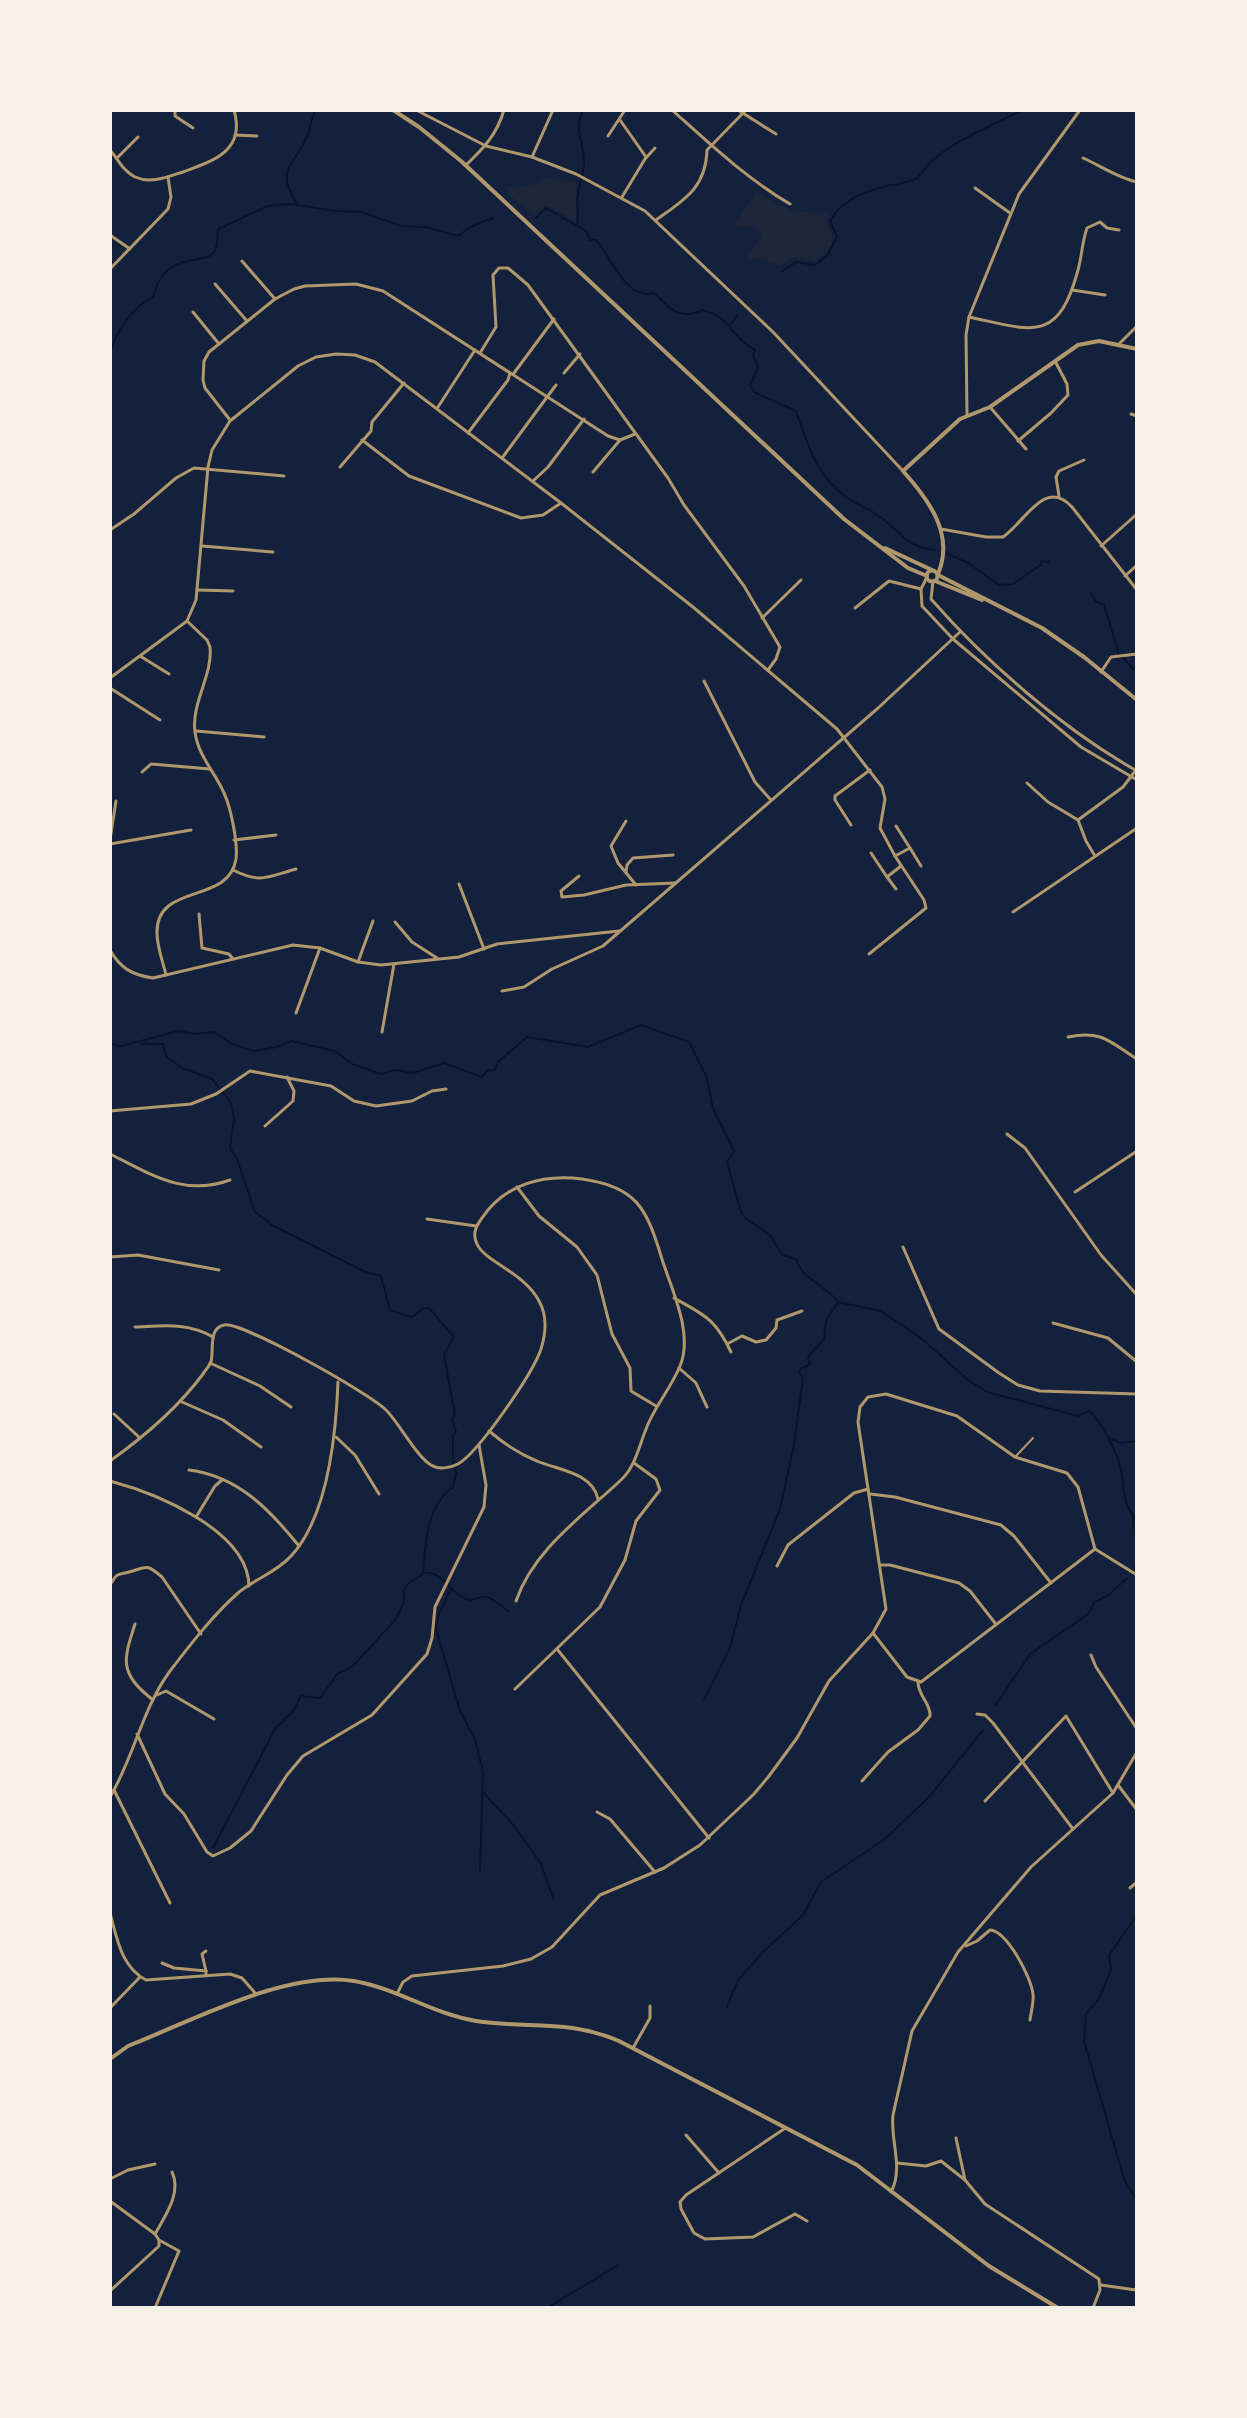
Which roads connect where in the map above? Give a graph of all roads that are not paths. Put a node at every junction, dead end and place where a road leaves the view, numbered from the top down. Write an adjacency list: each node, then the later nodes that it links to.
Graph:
1 (175, 110): 12 (street)
2 (234, 110): 14 (street)
3 (393, 110): 26 (street)
4 (416, 110): 18 (street)
5 (504, 110): 18 (street)
6 (553, 110): 22 (street)
7 (625, 110): 11 (street)
8 (672, 110): 19 (street)
9 (1080, 110): 32 (street)
10 (742, 111): 13 (street); 19 (street)
11 (620, 120): 16 (street); 23 (street)
12 (193, 128)
13 (776, 134)
14 (235, 135): 15 (street); 27 (street)
15 (257, 136)
16 (608, 136)
17 (138, 137): 24 (street)
18 (486, 146): 22 (street); 26 (street)
19 (712, 147): 31 (street); 33 (street)
20 (655, 148): 23 (street)
21 (110, 150): 24 (street)
22 (532, 157): 30 (street)
23 (646, 157): 30 (street)
24 (117, 158): 27 (street)
25 (1083, 158): 28 (street)
26 (466, 165): 88 (street)
27 (168, 177): 36 (street)
28 (1137, 182)
29 (975, 188): 32 (street)
30 (622, 197): 33 (street)
31 (790, 204)
32 (1010, 213): 44 (street)
33 (656, 220): 77 (street)
34 (1119, 230): 40 (street)
35 (110, 235): 36 (street)
36 (130, 249): 38 (street)
37 (242, 261): 42 (street)
38 (110, 269)
39 (215, 284): 46 (street)
40 (1072, 290): 41 (street); 44 (street)
41 (1105, 295)
42 (275, 299): 46 (street); 51 (street)
43 (193, 312): 48 (street)
44 (969, 317): 62 (street)
45 (554, 319): 52 (street); 53 (street); 56 (street)
46 (247, 321): 48 (street)
47 (1137, 326): 49 (street)
48 (219, 344): 66 (street)
49 (1119, 344): 50 (street); 54 (street)
50 (1137, 349)
51 (475, 350): 52 (street); 61 (street)
52 (480, 353): 56 (street)
53 (580, 354): 55 (street); 68 (street)
54 (1055, 361): 60 (street); 71 (street)
55 (564, 373)
56 (512, 374): 59 (street); 67 (street)
57 (404, 383): 61 (street); 66 (street); 69 (street)
58 (556, 385): 59 (street)
59 (547, 396): 65 (street); 73 (street)
60 (990, 407): 62 (street); 71 (street)
61 (437, 408): 67 (street)
62 (967, 414): 77 (street)
63 (1131, 414): 64 (street)
64 (1137, 416)
65 (584, 419): 70 (street); 80 (street)
66 (230, 421): 75 (street)
67 (468, 433): 73 (street)
68 (635, 434): 70 (street); 102 (street)
69 (362, 440): 76 (street); 82 (street)
70 (620, 440): 78 (street)
71 (1018, 441): 72 (street)
72 (1026, 449)
73 (502, 458): 80 (street)
74 (1084, 460): 81 (street)
75 (208, 467): 79 (street); 85 (street); 86 (street)
76 (340, 467)
77 (903, 471): 84 (street)
78 (593, 472)
79 (284, 476)
80 (533, 481): 82 (street)
81 (1059, 496): 84 (street); 87 (street)
82 (561, 503): 108 (street)
83 (1137, 514): 87 (street)
84 (941, 529): 91 (street)
85 (110, 530)
86 (202, 546): 89 (street); 97 (street)
87 (1101, 546): 93 (street)
88 (882, 547): 91 (street); 92 (street)
89 (273, 552)
90 (1137, 565): 93 (street)
91 (935, 572): 92 (street); 95 (street); 100 (street)
92 (927, 576): 95 (street); 96 (street)
93 (1125, 576): 98 (street)
94 (801, 580): 102 (street)
95 (934, 581): 100 (street); 104 (street)
96 (921, 589): 101 (street); 105 (street)
97 (198, 590): 99 (street); 103 (street)
98 (1137, 590)
99 (233, 591)
100 (984, 600): 109 (street)
101 (855, 608)
102 (762, 618): 108 (street)
103 (187, 621): 107 (street); 116 (street)
104 (960, 632): 105 (street); 121 (street)
105 (953, 639): 117 (street); 123 (street)
106 (1137, 654): 109 (street)
107 (140, 656): 110 (street); 111 (street)
108 (766, 671): 117 (street)
109 (1101, 672): 114 (street)
110 (169, 674)
111 (110, 678)
112 (704, 681): 126 (street)
113 (110, 688): 115 (street)
114 (1137, 700)
115 (160, 720)
116 (195, 731): 118 (street); 119 (street)
117 (844, 735): 120 (street); 126 (street)
118 (264, 737)
119 (210, 769): 122 (street); 135 (street)
120 (870, 770): 130 (street); 140 (street)
121 (1136, 770): 123 (street)
122 (142, 772)
123 (1131, 777): 124 (street); 128 (street)
124 (1137, 780)
125 (1027, 783): 128 (street)
126 (770, 799): 149 (street)
127 (116, 801): 136 (street)
128 (1078, 820): 141 (street)
129 (626, 821): 146 (street)
130 (851, 825)
131 (896, 826): 137 (street)
132 (1137, 828): 141 (street)
133 (191, 830): 136 (street)
134 (276, 835): 135 (street)
135 (234, 840): 145 (street)
136 (110, 842)
137 (910, 848): 140 (street); 143 (street)
138 (871, 853): 148 (street)
139 (673, 855): 146 (street)
140 (895, 856): 142 (street)
141 (1095, 856): 153 (street)
142 (901, 866): 148 (street); 161 (street)
143 (921, 866)
144 (296, 869): 145 (street)
145 (233, 870): 166 (street)
146 (626, 872): 151 (street)
147 (579, 876): 151 (street)
148 (887, 877): 152 (street)
149 (675, 883): 151 (street); 157 (street)
150 (459, 884): 159 (street)
151 (636, 885)
152 (896, 889)
153 (1013, 912)
154 (199, 914): 162 (street)
155 (373, 921): 164 (street)
156 (395, 922): 163 (street)
157 (619, 931): 159 (street); 167 (street)
158 (320, 948): 162 (street); 164 (street); 168 (street)
159 (484, 949): 163 (street)
160 (110, 950): 166 (street)
161 (869, 954)
162 (233, 959): 166 (street)
163 (445, 959): 165 (street)
164 (358, 962): 165 (street)
165 (394, 964): 169 (street)
166 (166, 976)
167 (502, 991)
168 (296, 1013)
169 (382, 1032)
170 (1068, 1037): 171 (street)
171 (1137, 1059)
172 (287, 1077): 173 (street); 174 (street); 175 (street)
173 (446, 1089)
174 (110, 1111)
175 (265, 1126)
176 (1007, 1134): 187 (street)
177 (1137, 1151): 181 (street)
178 (110, 1154): 179 (street)
179 (230, 1180)
180 (517, 1187): 183 (street); 188 (street); 201 (street)
181 (1075, 1192)
182 (427, 1219): 183 (street)
183 (476, 1226): 205 (street)
184 (903, 1247): 199 (street)
185 (110, 1257): 186 (street)
186 (219, 1270)
187 (1137, 1295)
188 (674, 1298): 193 (street); 197 (street)
189 (802, 1311): 193 (street)
190 (1053, 1323): 195 (street)
191 (135, 1327): 192 (street)
192 (213, 1337): 196 (street); 198 (street)
193 (727, 1344): 194 (street)
194 (731, 1352)
195 (1137, 1362)
196 (210, 1363): 200 (street); 202 (street)
197 (679, 1368): 201 (street); 203 (street)
198 (339, 1380): 206 (street); 209 (street)
199 (1137, 1394)
200 (182, 1402): 207 (street); 210 (street)
201 (656, 1406): 213 (street)
202 (291, 1407)
203 (707, 1407)
204 (114, 1414): 207 (street)
205 (489, 1431): 209 (street); 219 (street)
206 (336, 1437): 218 (street); 221 (street)
207 (140, 1438): 212 (street)
208 (1033, 1438): 211 (lane)
209 (479, 1445): 242 (street)
210 (261, 1447)
211 (1015, 1457): 217 (street); 222 (street)
212 (110, 1461)
213 (634, 1463): 219 (street); 234 (street)
214 (189, 1470): 215 (street)
215 (222, 1480): 220 (street); 221 (street)
216 (110, 1481): 220 (street)
217 (868, 1491): 223 (street); 224 (street); 227 (street)
218 (379, 1494)
219 (598, 1499): 229 (street)
220 (196, 1517): 228 (street)
221 (299, 1546): 228 (street)
222 (1095, 1549): 225 (street); 227 (street)
223 (880, 1565): 231 (street); 232 (street)
224 (777, 1566)
225 (1137, 1575)
226 (112, 1582): 233 (street)
227 (1051, 1583): 231 (street)
228 (249, 1586): 233 (street)
229 (516, 1601)
230 (135, 1624): 238 (street)
231 (996, 1624): 236 (street)
232 (873, 1633): 236 (street); 254 (street)
233 (201, 1634): 238 (street)
234 (557, 1649): 237 (street); 254 (street)
235 (1091, 1655): 241 (street)
236 (918, 1682): 245 (street)
237 (515, 1689)
238 (153, 1699): 240 (street); 242 (street)
239 (977, 1714): 244 (street)
240 (214, 1719)
241 (1137, 1729)
242 (137, 1734): 247 (street)
243 (1137, 1752): 246 (street)
244 (1023, 1760): 248 (street); 250 (street); 253 (street)
245 (862, 1781)
246 (1118, 1785): 248 (street); 251 (street)
247 (114, 1790): 249 (street); 258 (street)
248 (1113, 1793): 253 (street)
249 (110, 1797)
250 (985, 1801)
251 (1137, 1810)
252 (597, 1812): 255 (street)
253 (1073, 1829): 260 (street)
254 (709, 1838): 255 (street)
255 (655, 1872): 266 (street)
256 (1137, 1882): 257 (street)
257 (1130, 1888)
258 (170, 1903)
259 (110, 1913): 264 (street)
260 (962, 1947): 269 (street); 275 (street)
261 (206, 1951): 263 (street)
262 (162, 1963): 263 (street)
263 (206, 1973): 264 (street); 265 (street)
264 (140, 1977): 268 (street)
265 (256, 1994): 266 (street); 271 (street)
266 (397, 1994): 270 (street)
267 (650, 2006): 270 (street)
268 (110, 2008)
269 (1030, 2020)
270 (633, 2048): 272 (street)
271 (110, 2059)
272 (784, 2129): 278 (street); 281 (street)
273 (686, 2135): 278 (street)
274 (956, 2138): 280 (street)
275 (897, 2163): 280 (street); 281 (street)
276 (155, 2164): 279 (street)
277 (172, 2172): 284 (street)
278 (719, 2173): 283 (street)
279 (110, 2179)
280 (965, 2180): 286 (street)
281 (891, 2192): 290 (street)
282 (110, 2201): 284 (street)
283 (807, 2221)
284 (155, 2234): 285 (street)
285 (159, 2240): 288 (street); 289 (street)
286 (1101, 2285): 287 (street); 291 (street)
287 (1136, 2290)
288 (110, 2291)
289 (155, 2308)
290 (1058, 2308)
291 (1093, 2308)

